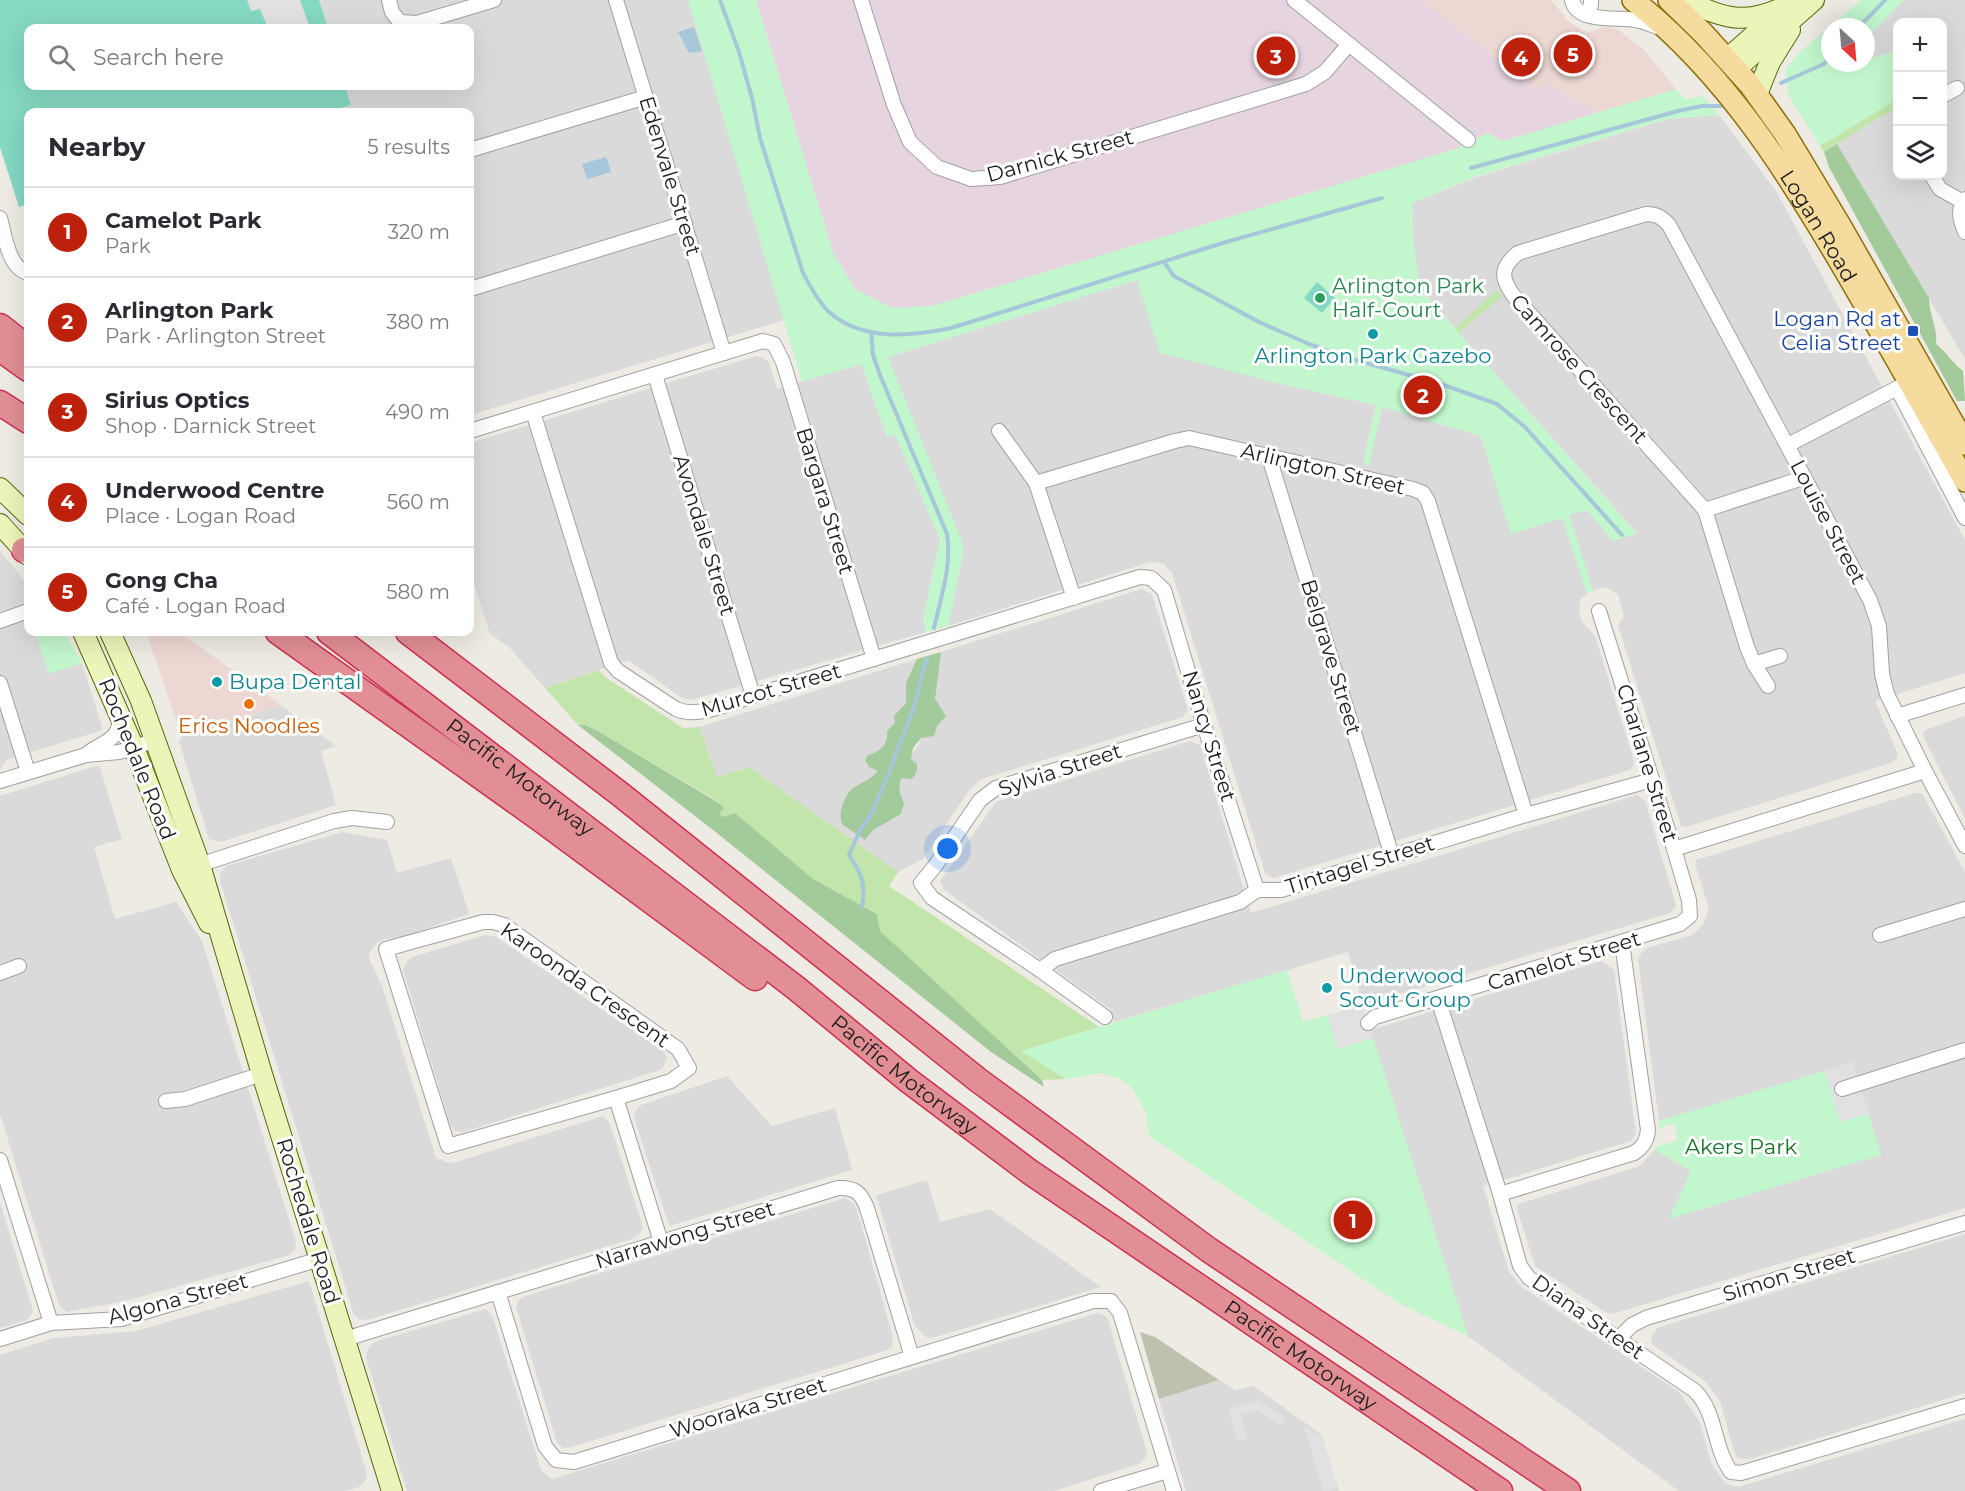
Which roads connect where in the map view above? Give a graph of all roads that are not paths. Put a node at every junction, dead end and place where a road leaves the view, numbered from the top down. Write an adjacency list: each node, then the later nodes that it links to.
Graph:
1 (389, 0): 2 (street)
2 (494, 0)
3 (616, 0): 20 (street, Edenvale Street)
4 (861, 0): 14 (street, Darnick Street)
5 (1294, 0): 14 (street)
6 (1572, 0): 12 (street)
7 (1591, 0): 12 (street)
8 (1634, 0): 13 (main road, Logan Road)
9 (1669, 0): 15 (main road, Logan Road)
10 (1686, 0): 11 (main road)
11 (1801, 3): 15 (main road); 19 (main road)
12 (1586, 15): 13 (street)
13 (1673, 34): 16 (main road, Logan Road)
14 (1349, 44): 21 (street)
15 (1731, 64): 16 (main road); 19 (main road, Logan Road)
16 (1714, 79): 38 (main road, Logan Road)
17 (1957, 88): 18 (street)
18 (1947, 93)
19 (1757, 94): 44 (main road, Logan Road)
20 (646, 97): 22 (street); 27 (street, Edenvale Street)
21 (1468, 140)
22 (474, 149)
23 (1934, 180): 24 (street)
24 (1964, 201): 28 (street)
25 (1655, 214): 45 (street, Louise Street); 51 (street, Camrose Crescent)
26 (0, 218): 29 (street)
27 (685, 223): 31 (street); 35 (street, Edenvale Street)
28 (1965, 232)
29 (2, 233): 30 (street)
30 (24, 271)
31 (474, 288)
32 (0, 326): 33 (highway)
33 (24, 345)
34 (0, 349): 36 (highway)
35 (724, 353): 37 (street); 68 (street, Bargara Street)
36 (24, 366)
37 (654, 375): 40 (street); 73 (street, Avondale Street)
38 (1903, 385): 45 (street); 48 (main road, Logan Road); 53 (street)
39 (0, 403): 41 (highway)
40 (533, 412): 42 (street); 73 (street, Murcot Street)
41 (24, 418)
42 (474, 429)
43 (999, 431): 49 (street)
44 (1965, 444)
45 (1788, 445): 47 (street, Louise Street)
46 (1269, 457): 49 (street, Arlington Street); 85 (street, Arlington Street); 89 (street, Belgrave Street)
47 (1803, 478): 51 (street); 74 (street, Louise Street)
48 (1965, 481)
49 (1036, 483): 57 (street)
50 (0, 488): 52 (main road)
51 (1705, 510): 69 (street)
52 (24, 511)
53 (1965, 518)
54 (0, 524): 55 (main road)
55 (24, 549)
56 (1158, 583): 57 (street, Murcot Street); 76 (street, Nancy Street)
57 (1074, 598): 68 (street, Murcot Street)
58 (1599, 611): 82 (street, Charlane Street)
59 (24, 612): 60 (street)
60 (0, 621)
61 (85, 636): 75 (main road, Rochedale Road)
62 (112, 636): 77 (main road, Rochedale Road)
63 (284, 636): 108 (highway)
64 (334, 636): 108 (highway, Pacific Motorway)
65 (413, 636): 84 (highway, Pacific Motorway)
66 (432, 636): 84 (highway)
67 (1780, 656): 69 (street)
68 (874, 659): 73 (street, Murcot Street)
69 (1754, 664): 71 (street)
70 (0, 683): 81 (street)
71 (1768, 686)
72 (1965, 695): 74 (street)
73 (753, 696)
74 (1897, 716): 80 (street, Louise Street)
75 (121, 717): 78 (main road, Rochedale Road); 79 (street)
76 (1204, 725): 91 (street, Nancy Street); 97 (street, Sylvia Street)
77 (154, 740): 78 (street); 90 (main road, Rochedale Road)
78 (134, 748): 79 (street); 90 (main road, Rochedale Road)
79 (86, 754): 81 (street)
80 (1925, 771): 87 (street, Louise Street); 88 (street)
81 (28, 772): 83 (street)
82 (1652, 780): 85 (street, Tintagel Street); 88 (street, Charlane Street)
83 (0, 781)
84 (620, 794): 125 (highway, Pacific Motorway)
85 (1526, 815): 89 (street, Tintagel Street)
86 (387, 822): 90 (street)
87 (1965, 846)
88 (1674, 849): 93 (street, Charlane Street)
89 (1392, 856): 91 (street, Tintagel Street)
90 (191, 867): 103 (main road, Rochedale Road)
91 (1257, 890): 97 (street, Tintagel Street)
92 (1965, 909): 94 (street)
93 (1690, 916): 95 (street, Camelot Street)
94 (1880, 935)
95 (1622, 943): 99 (street, Camelot Street); 109 (street)
96 (19, 966): 98 (street)
97 (1040, 970): 100 (street)
98 (0, 973)
99 (1438, 999): 101 (street, Camelot Street); 109 (street, Diana Street)
100 (1105, 1017)
101 (1368, 1023)
102 (1965, 1050): 104 (street)
103 (262, 1074): 106 (street); 112 (main road, Rochedale Road)
104 (1842, 1089)
105 (616, 1098): 105 (street, Karoonda Crescent); 111 (street)
106 (166, 1101)
107 (0, 1160): 114 (street)
108 (1030, 1172): 124 (highway, Pacific Motorway)
109 (1500, 1194): 115 (street, Diana Street)
110 (1965, 1223): 115 (street, Simon Street)
111 (661, 1242): 113 (street, Narrawong Street); 118 (street, Narrawong Street)
112 (320, 1259): 114 (street, Algona Street); 117 (main road, Rochedale Road)
113 (498, 1292): 117 (street, Narrawong Street); 118 (street, Wooraka Street)
114 (51, 1323): 116 (street, Algona Street)
115 (1619, 1338): 119 (street, Diana Street)
116 (0, 1339)
117 (345, 1339): 121 (main road, Rochedale Road)
118 (912, 1357): 120 (street, Wooraka Street)
119 (1965, 1406)
120 (1167, 1471): 122 (street); 123 (street)
121 (392, 1491)
122 (1101, 1491)
123 (1174, 1491)
124 (1500, 1491)
125 (1568, 1491)

